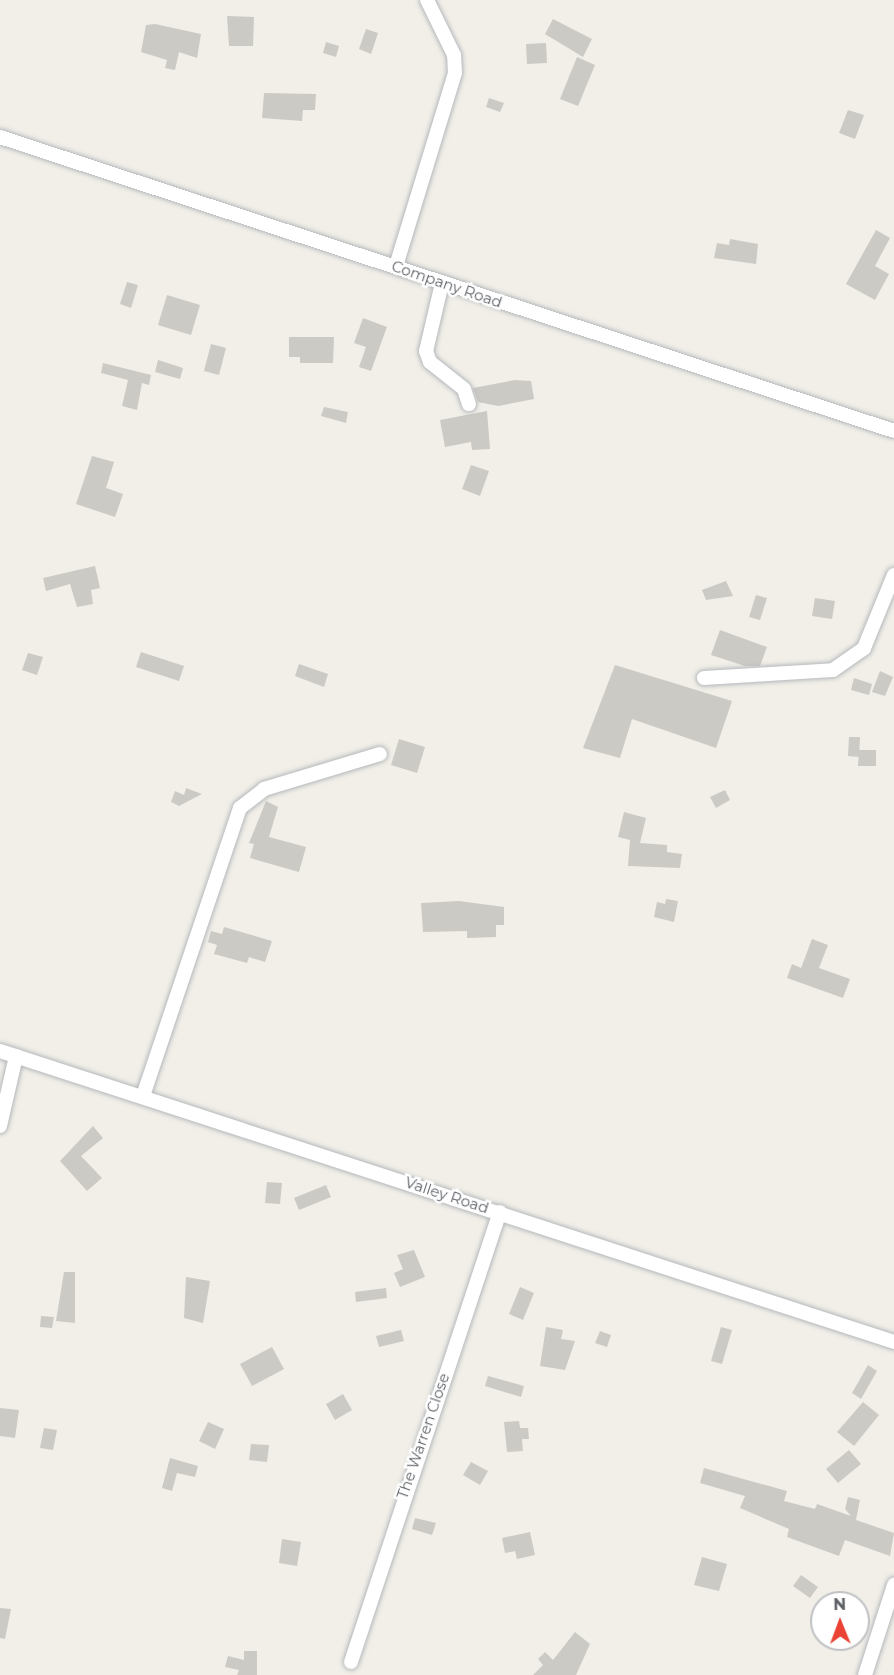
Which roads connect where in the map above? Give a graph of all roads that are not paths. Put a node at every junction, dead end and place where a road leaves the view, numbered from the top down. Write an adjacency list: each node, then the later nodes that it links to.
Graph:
1 (427, 0): 3 (street)
2 (0, 137): 3 (street, Company Road)
3 (396, 266): 4 (street, Company Road)
4 (442, 283): 5 (street); 6 (street, Company Road)
5 (469, 404)
6 (894, 430)
7 (894, 575): 8 (street)
8 (704, 678)
9 (380, 754): 12 (street)
10 (0, 1051): 11 (street, Valley Road)
11 (16, 1056): 12 (street, Valley Road); 13 (street)
12 (143, 1096): 14 (street, Valley Road)
13 (0, 1126)
14 (500, 1212): 15 (street, Valley Road); 17 (street, The Warren Close)
15 (894, 1342)
16 (894, 1586): 18 (street)
17 (351, 1662)
18 (865, 1675)

